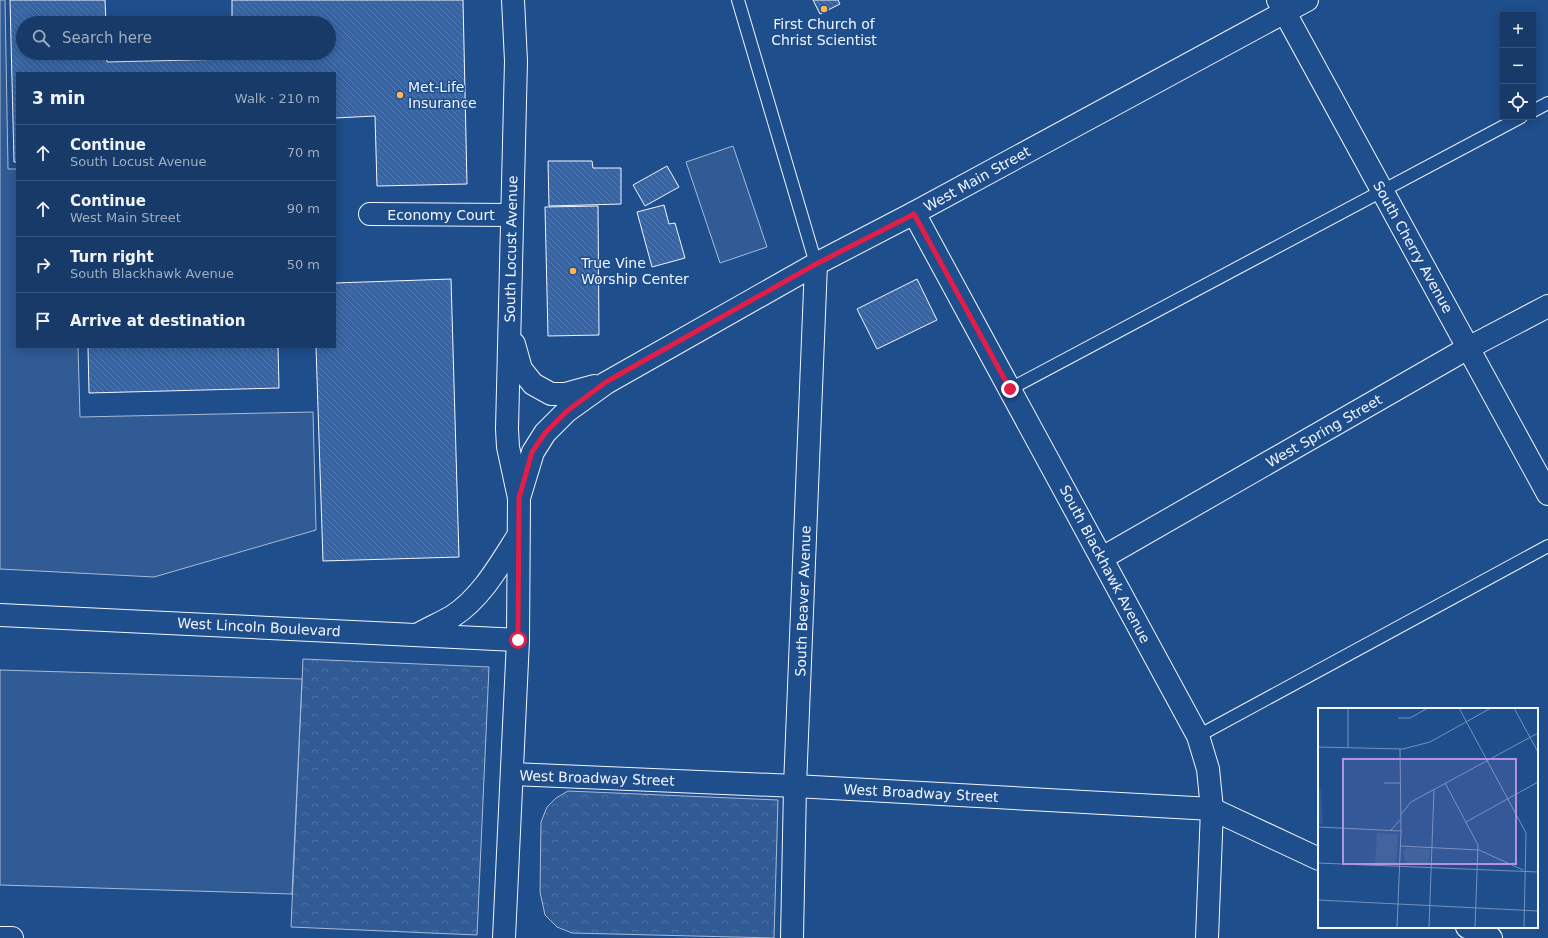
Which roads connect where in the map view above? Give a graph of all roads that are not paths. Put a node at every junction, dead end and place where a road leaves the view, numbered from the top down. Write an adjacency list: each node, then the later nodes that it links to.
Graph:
1 (513, 0): 11 (street, South Locust Avenue)
2 (738, 0): 12 (lane)
3 (1306, 0): 4 (street, West Main Street)
4 (1281, 6): 8 (street, South Cherry Avenue); 10 (street, West Main Street)
5 (1548, 102): 6 (lane)
6 (1536, 109)
7 (1515, 120): 8 (lane)
8 (1383, 191): 15 (street, South Cherry Avenue); 17 (lane)
9 (370, 214): 11 (street, Economy Court)
10 (914, 214): 12 (street, West Main Street); 17 (street, South Blackhawk Avenue)
11 (512, 215): 14 (street, South Locust Avenue)
12 (816, 264): 16 (street, West Main Street); 28 (street, South Beaver Avenue)
13 (1548, 306): 15 (street, West Spring Street)
14 (510, 325): 16 (street); 19 (street, South Locust Avenue)
15 (1468, 348): 18 (street, South Cherry Avenue); 22 (street, West Spring Street)
16 (606, 382): 19 (street, South Locust Avenue)
17 (1010, 389): 22 (street, South Blackhawk Avenue)
18 (1548, 494)
19 (519, 498): 20 (street, South Locust Avenue)
20 (518, 536): 24 (street); 25 (street, South Locust Avenue)
21 (1548, 546): 26 (lane)
22 (1102, 558): 26 (street, South Blackhawk Avenue)
23 (0, 615): 24 (street, West Lincoln Boulevard)
24 (417, 635): 25 (street, West Lincoln Boulevard)
25 (518, 640): 27 (street, South Locust Avenue)
26 (1198, 736): 29 (street, South Blackhawk Avenue)
27 (512, 774): 28 (street, West Broadway Street); 34 (street, South Locust Avenue)
28 (795, 786): 29 (street, West Broadway Street); 35 (street, South Beaver Avenue)
29 (1212, 809): 30 (street, West Broadway Street); 36 (street, South Blackhawk Avenue)
30 (1318, 859)
31 (1469, 928): 37 (street)
32 (0, 938): 33 (street)
33 (12, 938)
34 (504, 938)
35 (792, 938)
36 (1207, 938)
37 (1491, 938)

